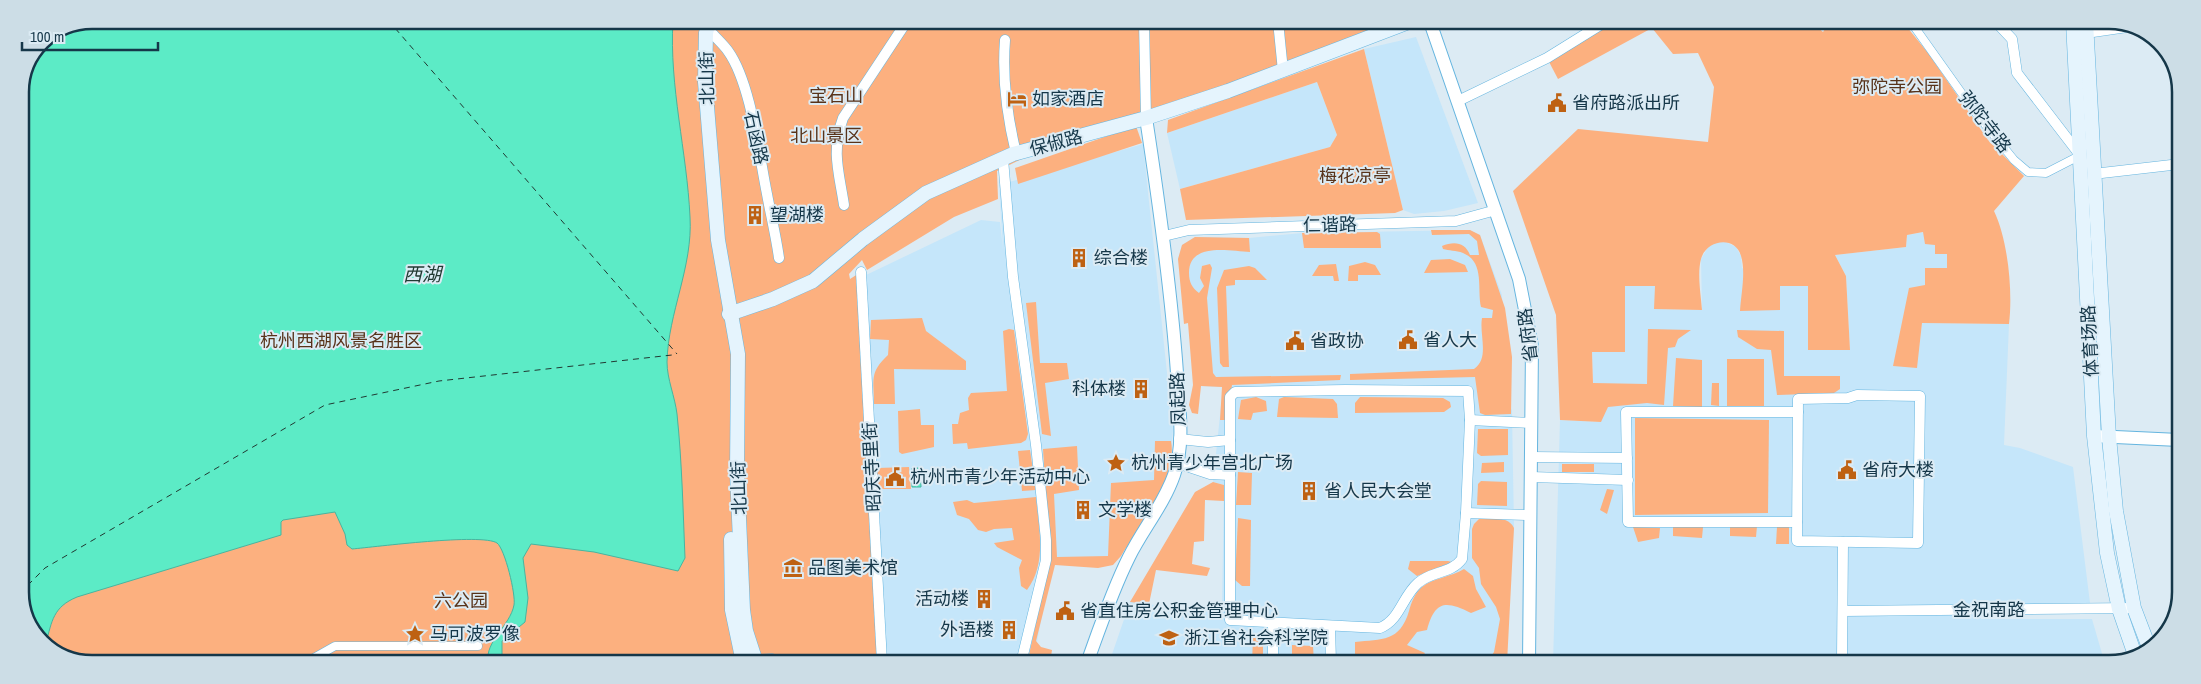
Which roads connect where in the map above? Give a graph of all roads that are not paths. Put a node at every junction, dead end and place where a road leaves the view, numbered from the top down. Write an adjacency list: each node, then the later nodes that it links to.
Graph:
1 (707, 29): 26 (main road, 北山街)
2 (708, 29): 24 (street, 石函路)
3 (902, 29): 21 (street)
4 (1144, 29): 16 (street)
5 (1279, 29): 14 (street)
6 (1391, 29): 14 (main road, 保俶路)
7 (1432, 29): 15 (street, 省府路)
8 (1594, 29): 15 (street)
9 (1916, 29): 17 (street, 弥陀寺路)
10 (2003, 29): 17 (street)
11 (2073, 29): 17 (main road, 体育场路)
12 (2086, 29): 20 (main road, 体育场路)
13 (1005, 40): 18 (street)
14 (1283, 71): 16 (main road, 保俶路)
15 (1458, 101): 22 (street, 省府路)
16 (1146, 118): 18 (main road, 保俶路); 23 (street, 凤起路)
17 (2081, 155): 30 (main road, 体育场路)
18 (1009, 156): 26 (main road, 保俶路); 57 (street)
19 (2172, 165): 20 (street)
20 (2093, 174): 31 (main road, 体育场路)
21 (844, 205)
22 (1496, 210): 23 (street, 仁谐路); 29 (street, 省府路)
23 (1164, 236): 32 (street, 凤起路)
24 (779, 258)
25 (861, 272): 56 (street, 昭庆寺里街)
26 (729, 314): 54 (main road, 北山街); 55 (main road, 北山街)
27 (1798, 412): 36 (street); 43 (street); 44 (street)
28 (1470, 420): 29 (street); 33 (street); 41 (street)
29 (1532, 423): 35 (street, 省府路)
30 (2094, 436): 31 (street); 46 (main road, 体育场路)
31 (2109, 437): 34 (street); 45 (main road, 体育场路)
32 (1179, 439): 33 (street); 37 (street, 凤起路)
33 (1230, 440): 38 (street)
34 (2172, 440)
35 (1532, 457): 36 (street); 39 (street, 省府路)
36 (1627, 458): 40 (street)
37 (1177, 463): 38 (street); 58 (street, 凤起路)
38 (1230, 475): 48 (street)
39 (1530, 477): 40 (street); 42 (street, 省府路)
40 (1628, 480): 43 (street)
41 (1466, 513): 42 (street); 49 (street)
42 (1529, 515): 61 (street, 省府路)
43 (1797, 522): 44 (street)
44 (1843, 542): 47 (street)
45 (2134, 608): 46 (street, 金祝南路); 50 (main road, 体育场路)
46 (2118, 609): 47 (street, 金祝南路); 52 (main road, 体育场路)
47 (1843, 611): 62 (street)
48 (1273, 624): 49 (street); 59 (street)
49 (1330, 626): 60 (street)
50 (2147, 643)
51 (478, 646): 53 (street)
52 (2133, 651)
53 (319, 655)
54 (746, 655)
55 (748, 655)
56 (882, 655)
57 (1023, 655)
58 (1090, 655)
59 (1273, 655)
60 (1331, 655)
61 (1528, 655)
62 (1842, 655)

